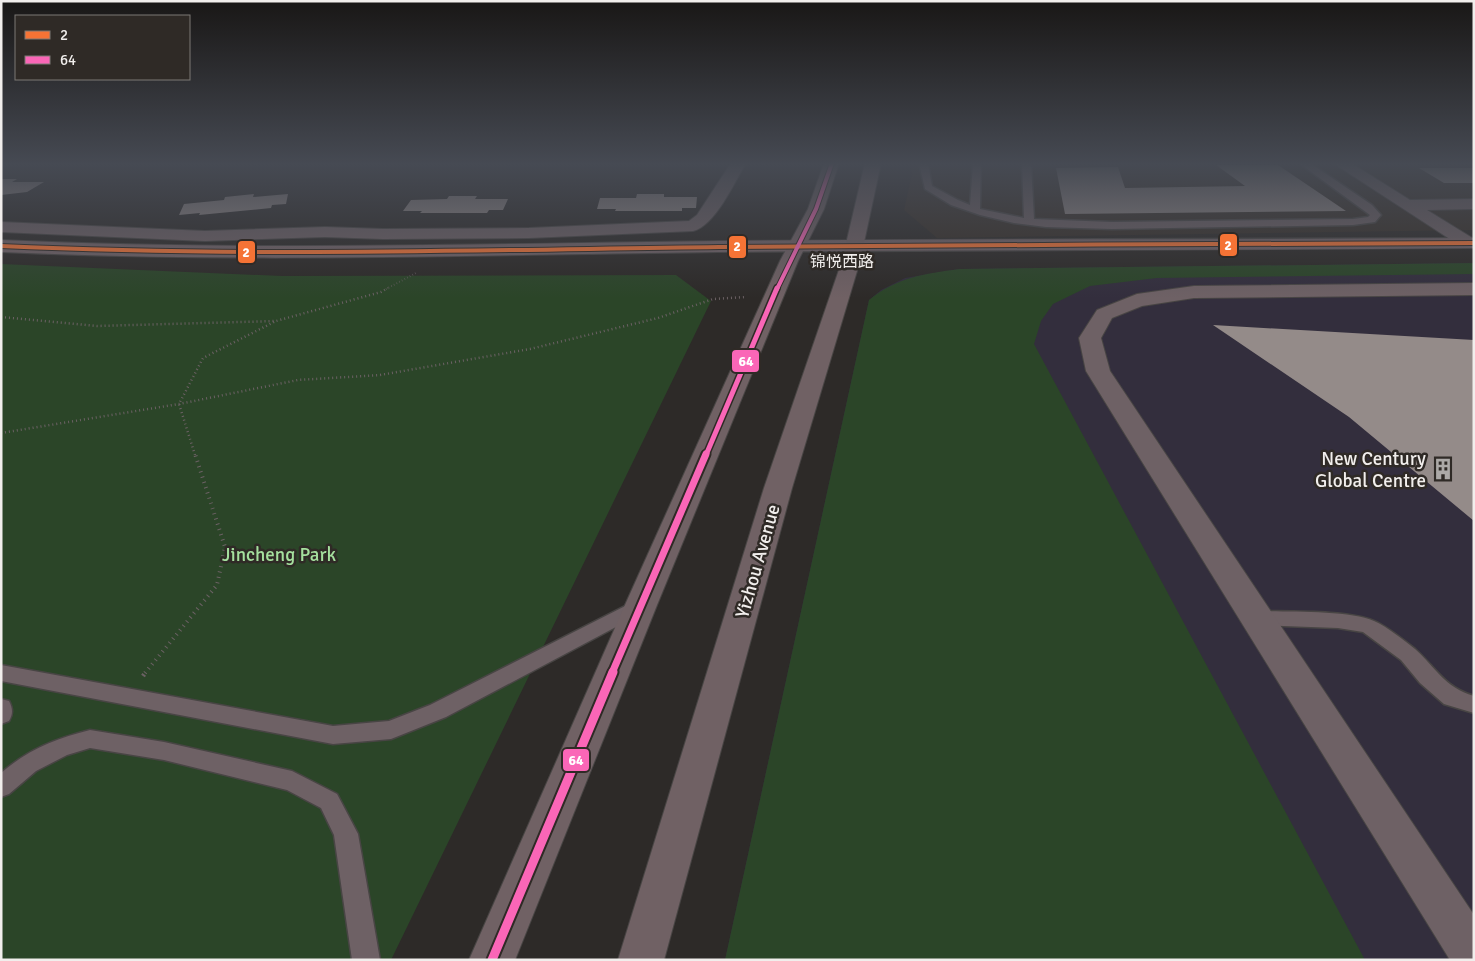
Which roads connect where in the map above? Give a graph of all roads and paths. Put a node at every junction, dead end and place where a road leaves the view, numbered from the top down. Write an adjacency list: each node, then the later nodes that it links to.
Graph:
1 (710, 208): 12 (street)
2 (816, 208): 17 (main road)
3 (863, 208): 18 (main road, Yizhou Avenue)
4 (969, 208): 8 (lane)
5 (1028, 208): 9 (lane)
6 (1369, 208): 10 (lane)
7 (1412, 208): 15 (street)
8 (975, 210): 9 (lane)
9 (1029, 222): 10 (lane)
10 (1203, 224): 13 (lane)
11 (1, 227): 12 (street)
12 (292, 233): 16 (street)
13 (1226, 245): 15 (main road, 锦悦西路); 18 (main road, 锦悦西路)
14 (1, 246): 16 (main road, 锦悦西路)
15 (1472, 246): 18 (main road, 锦悦西路)
16 (276, 252): 17 (main road, 锦悦西路)
17 (792, 253): 18 (main road, 锦悦西路); 20 (main road, 锦悦西路); 22 (main road)
18 (852, 253): 38 (main road, Yizhou Avenue)
19 (1, 256): 20 (main road, 锦悦西路)
20 (443, 259): 24 (path)
21 (1474, 289): 28 (street)
22 (774, 296): 25 (path); 27 (main road)
23 (1, 317): 24 (path)
24 (276, 322): 25 (path)
25 (180, 404): 26 (path); 30 (path)
26 (1, 433)
27 (641, 605): 30 (lane); 37 (main road)
28 (1256, 618): 31 (lane); 35 (street)
29 (1, 673): 30 (lane)
30 (126, 697)
31 (1474, 705)
32 (1, 707): 33 (lane)
33 (1, 715)
34 (1, 787): 36 (lane)
35 (1474, 956)
36 (366, 960)
37 (492, 960)
38 (641, 960)

